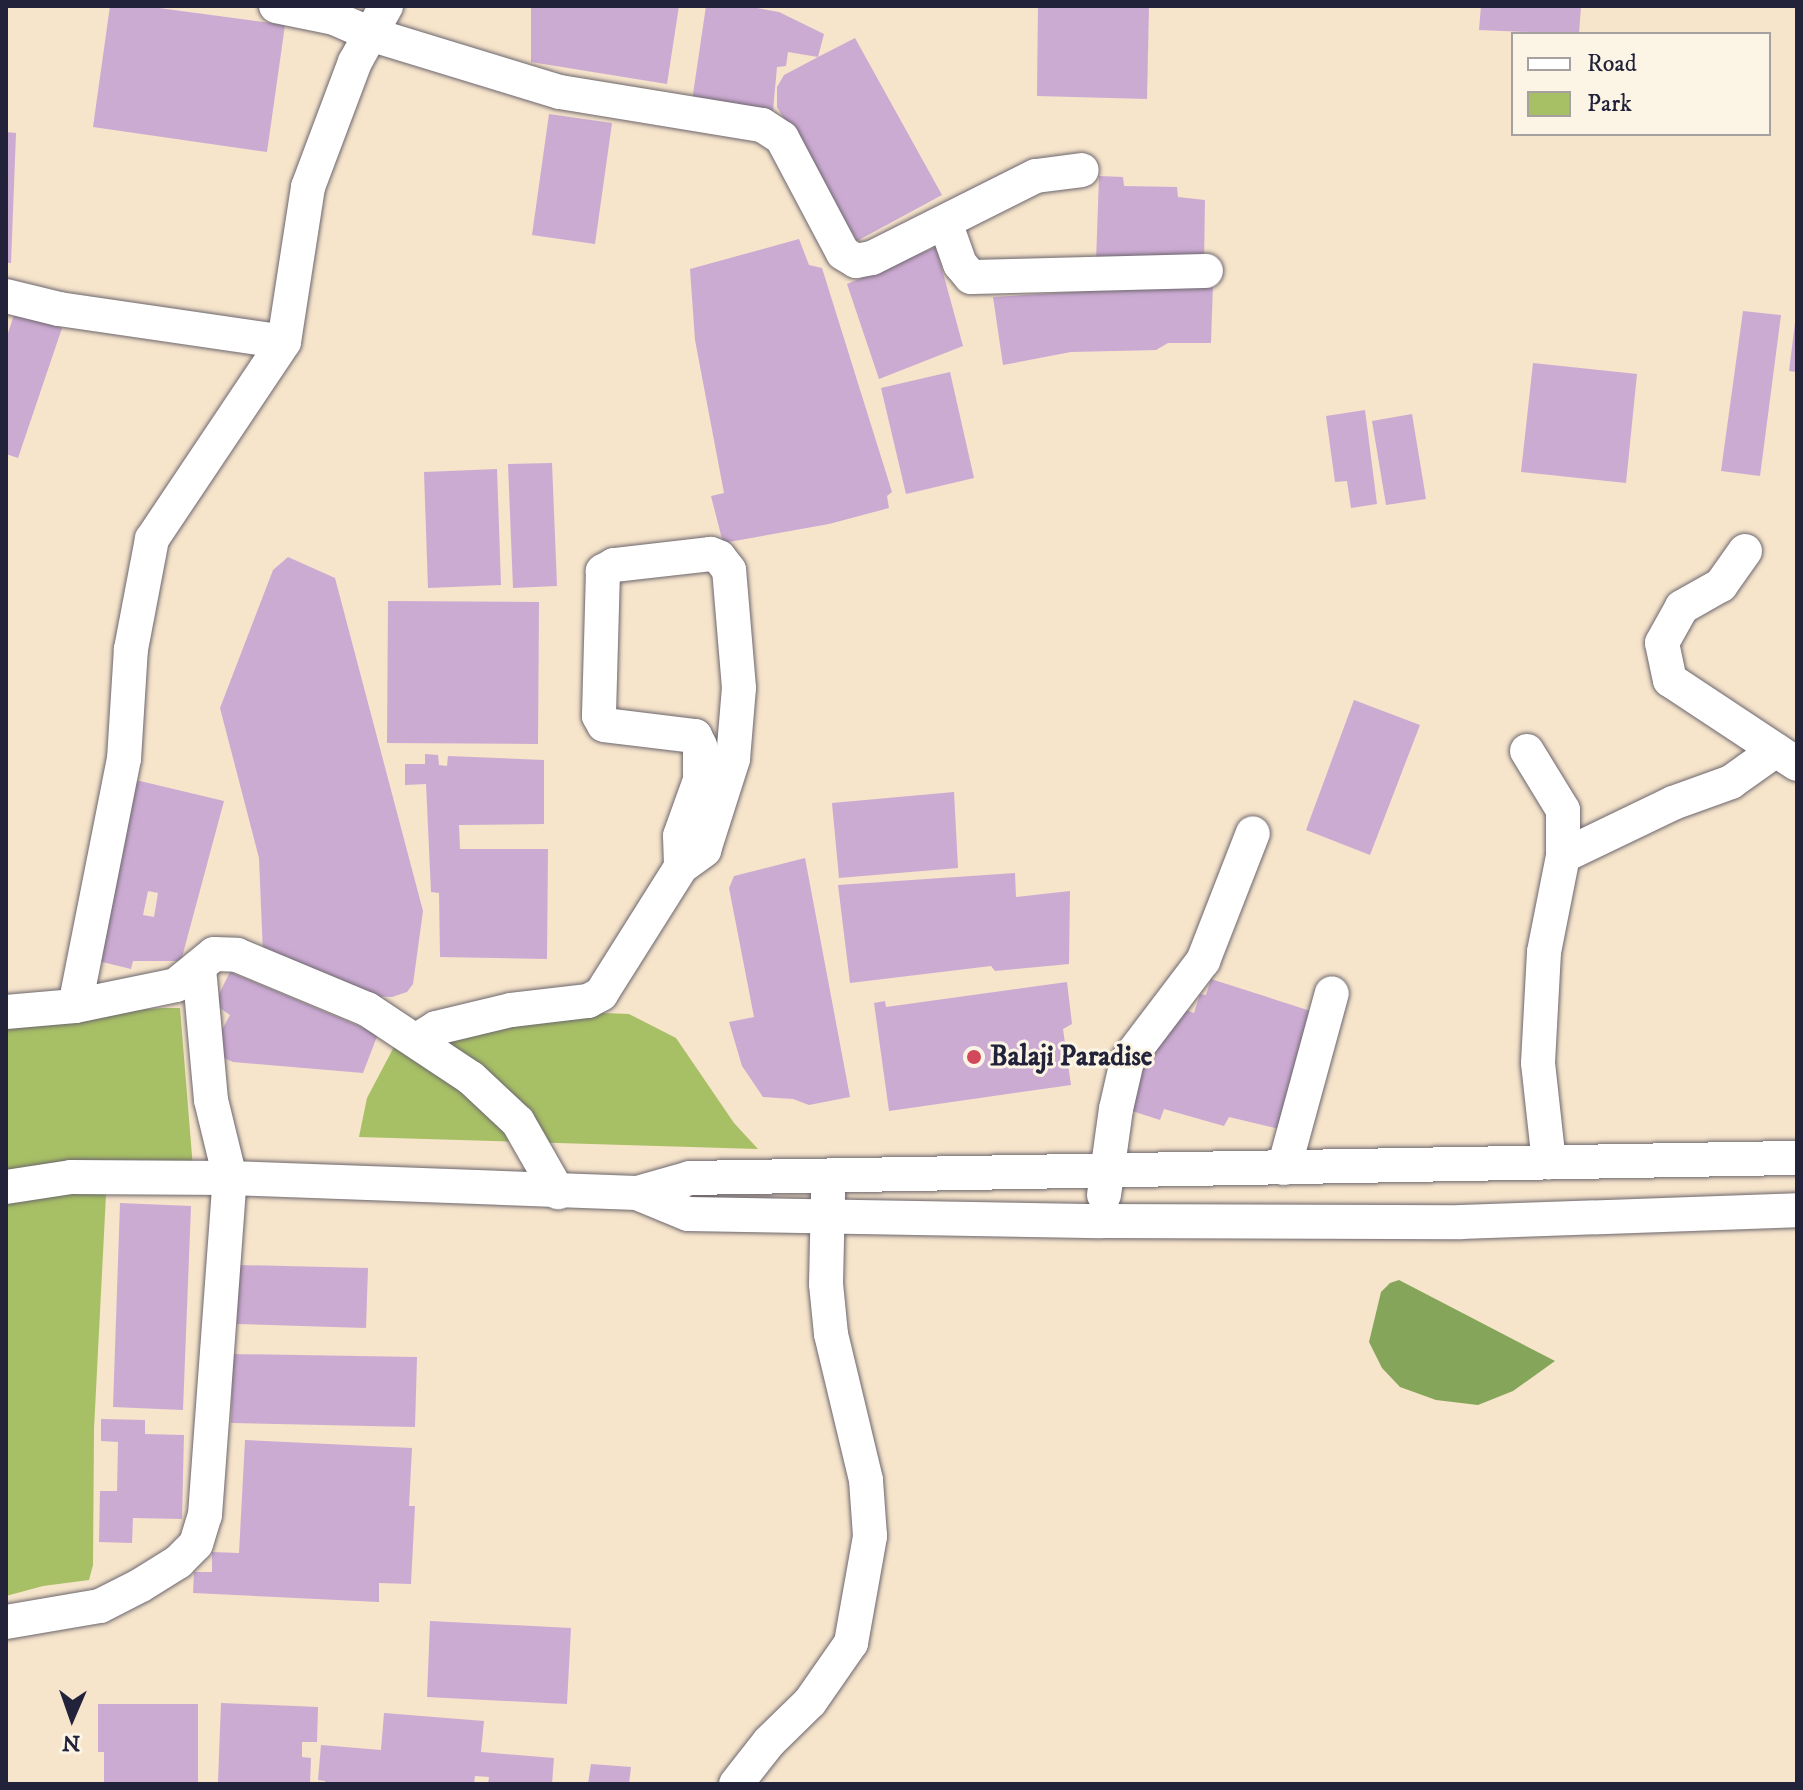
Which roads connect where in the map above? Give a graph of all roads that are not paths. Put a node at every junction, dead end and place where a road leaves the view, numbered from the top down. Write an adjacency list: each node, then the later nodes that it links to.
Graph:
1 (276, 6): 2 (street)
2 (379, 20): 4 (street); 7 (street)
3 (1082, 170): 4 (street)
4 (945, 222): 5 (street)
5 (1206, 271)
6 (6, 296): 7 (street)
7 (284, 342): 16 (street)
8 (1745, 551): 10 (street)
9 (1527, 751): 12 (street)
10 (1786, 757): 12 (street)
11 (1253, 833): 22 (street)
12 (1563, 856): 20 (street)
13 (681, 867): 13 (street); 18 (street)
14 (199, 968): 16 (street); 18 (street); 24 (street)
15 (1332, 993): 21 (street)
16 (75, 1006): 17 (street)
17 (6, 1012)
18 (417, 1040): 26 (street)
19 (1797, 1158): 20 (street)
20 (1549, 1162): 21 (street)
21 (1284, 1168): 22 (street)
22 (1107, 1172): 23 (street); 30 (street)
23 (828, 1176): 27 (street); 29 (street)
24 (230, 1178): 25 (street); 26 (street); 31 (street)
25 (6, 1187)
26 (558, 1192): 27 (street)
27 (637, 1193): 29 (street)
28 (1797, 1210): 30 (street)
29 (828, 1216): 30 (street); 32 (street)
30 (1101, 1221)
31 (6, 1622)
32 (736, 1784)

